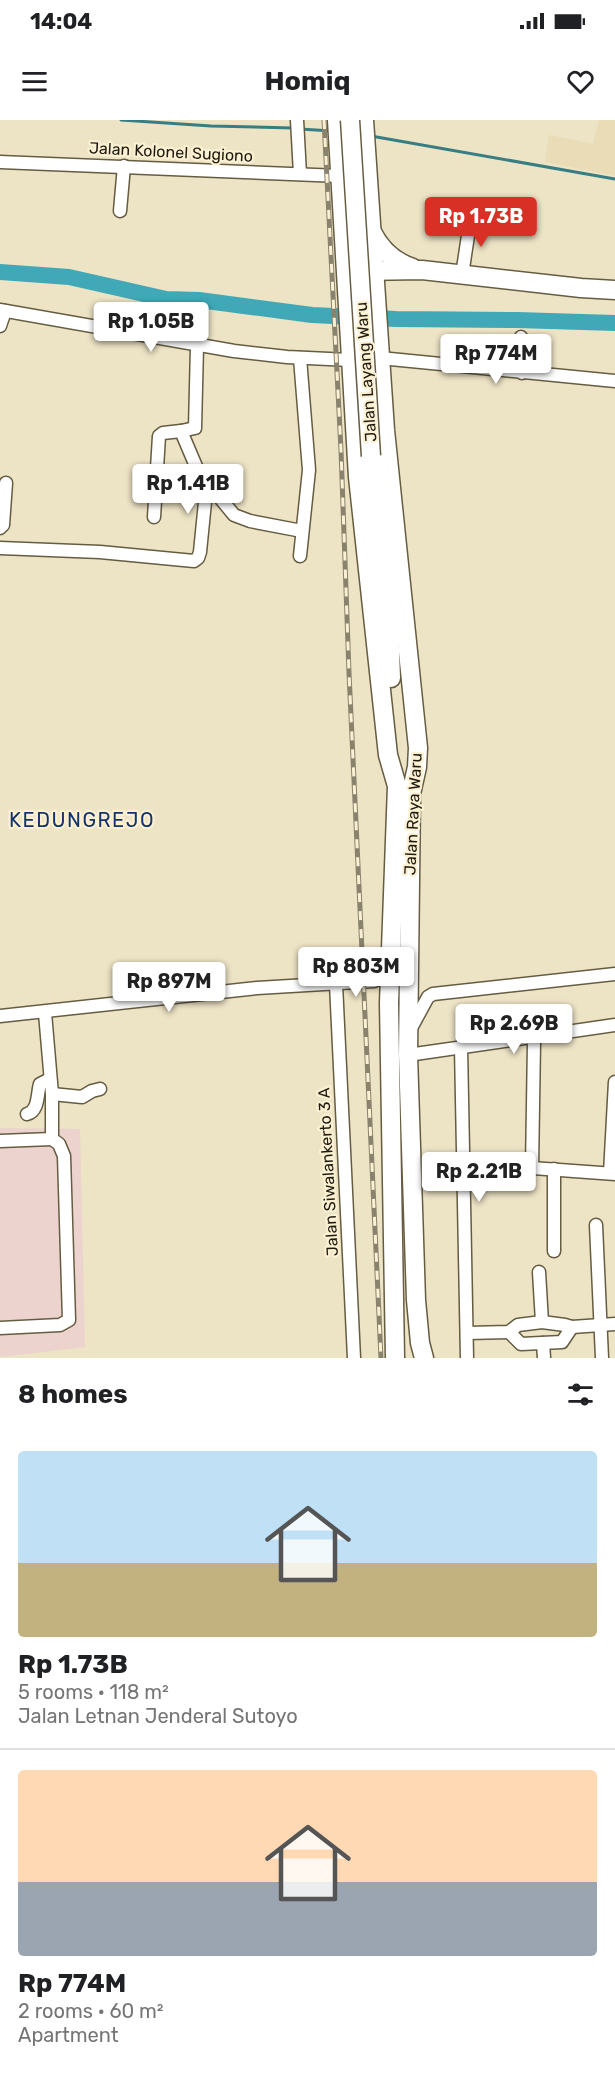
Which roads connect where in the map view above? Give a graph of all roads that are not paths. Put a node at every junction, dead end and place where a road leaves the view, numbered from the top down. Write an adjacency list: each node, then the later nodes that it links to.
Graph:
1 (297, 120): 5 (street)
2 (350, 122): 6 (highway, Jalan Raya Waru); 9 (highway, Jalan Raya Waru); 34 (highway, Jalan Layang Waru, bridge)
3 (0, 162): 4 (street, Jalan Kolonel Sugiono)
4 (124, 166): 5 (street, Jalan Kolonel Sugiono); 7 (street)
5 (300, 174): 6 (street, Jalan Kolonel Sugiono)
6 (340, 176): 11 (highway, Jalan Raya Waru)
7 (120, 211)
8 (471, 216): 13 (street)
9 (371, 231): 10 (highway); 12 (highway, Jalan Raya Waru)
10 (422, 270): 12 (highway); 13 (highway); 16 (highway)
11 (345, 271): 12 (highway); 15 (highway, Jalan Raya Waru)
12 (374, 271): 16 (highway, Jalan Raya Waru)
13 (462, 275): 14 (highway)
14 (615, 290)
15 (347, 296): 16 (highway); 23 (highway, Jalan Raya Waru)
16 (376, 297): 22 (highway, Jalan Raya Waru)
17 (3, 311): 18 (street); 20 (street)
18 (0, 326)
19 (521, 337): 24 (street)
20 (197, 345): 21 (street); 26 (street)
21 (300, 358): 23 (street); 31 (street)
22 (380, 358): 24 (street); 34 (highway, Jalan Raya Waru)
23 (350, 360): 34 (highway, Jalan Raya Waru)
24 (522, 373): 25 (street)
25 (615, 381)
26 (181, 431): 27 (street); 29 (street)
27 (207, 482): 31 (street); 32 (street)
28 (6, 483): 30 (street)
29 (154, 517)
30 (0, 528)
31 (302, 531): 33 (street)
32 (0, 548)
33 (300, 556)
34 (404, 790): 35 (highway, Jalan Raya Waru); 43 (highway, Jalan Raya Waru)
35 (390, 963): 37 (street); 39 (highway, Jalan Raya Waru)
36 (615, 974): 43 (street)
37 (374, 981): 38 (street); 39 (street)
38 (336, 984): 40 (street); 69 (street, Jalan Siwalankerto 3 A)
39 (389, 1003): 70 (highway, Jalan Raya Waru)
40 (45, 1012): 41 (street); 47 (street)
41 (0, 1016)
42 (615, 1025): 45 (street)
43 (407, 1036): 46 (highway, Jalan Raya Waru)
44 (534, 1042): 55 (street)
45 (461, 1047): 46 (street); 54 (street)
46 (408, 1055): 71 (highway, Jalan Raya Waru)
47 (50, 1079): 50 (street); 51 (street)
48 (615, 1082): 57 (street)
49 (100, 1089): 50 (street)
50 (52, 1094): 52 (street)
51 (27, 1114)
52 (52, 1139): 53 (street); 65 (street)
53 (0, 1141)
54 (463, 1163): 55 (street); 67 (street)
55 (532, 1168): 56 (street)
56 (554, 1170): 57 (street); 59 (street)
57 (612, 1174)
58 (596, 1225): 62 (street)
59 (554, 1251)
60 (538, 1272): 61 (street)
61 (542, 1322): 64 (street); 66 (street)
62 (599, 1324): 63 (street); 64 (street); 74 (street)
63 (615, 1324)
64 (572, 1327): 68 (street)
65 (0, 1328)
66 (509, 1332): 67 (street); 68 (street)
67 (467, 1334): 72 (street)
68 (543, 1343): 73 (street)
69 (354, 1358)
70 (395, 1358)
71 (424, 1358)
72 (467, 1358)
73 (544, 1358)
74 (602, 1358)

